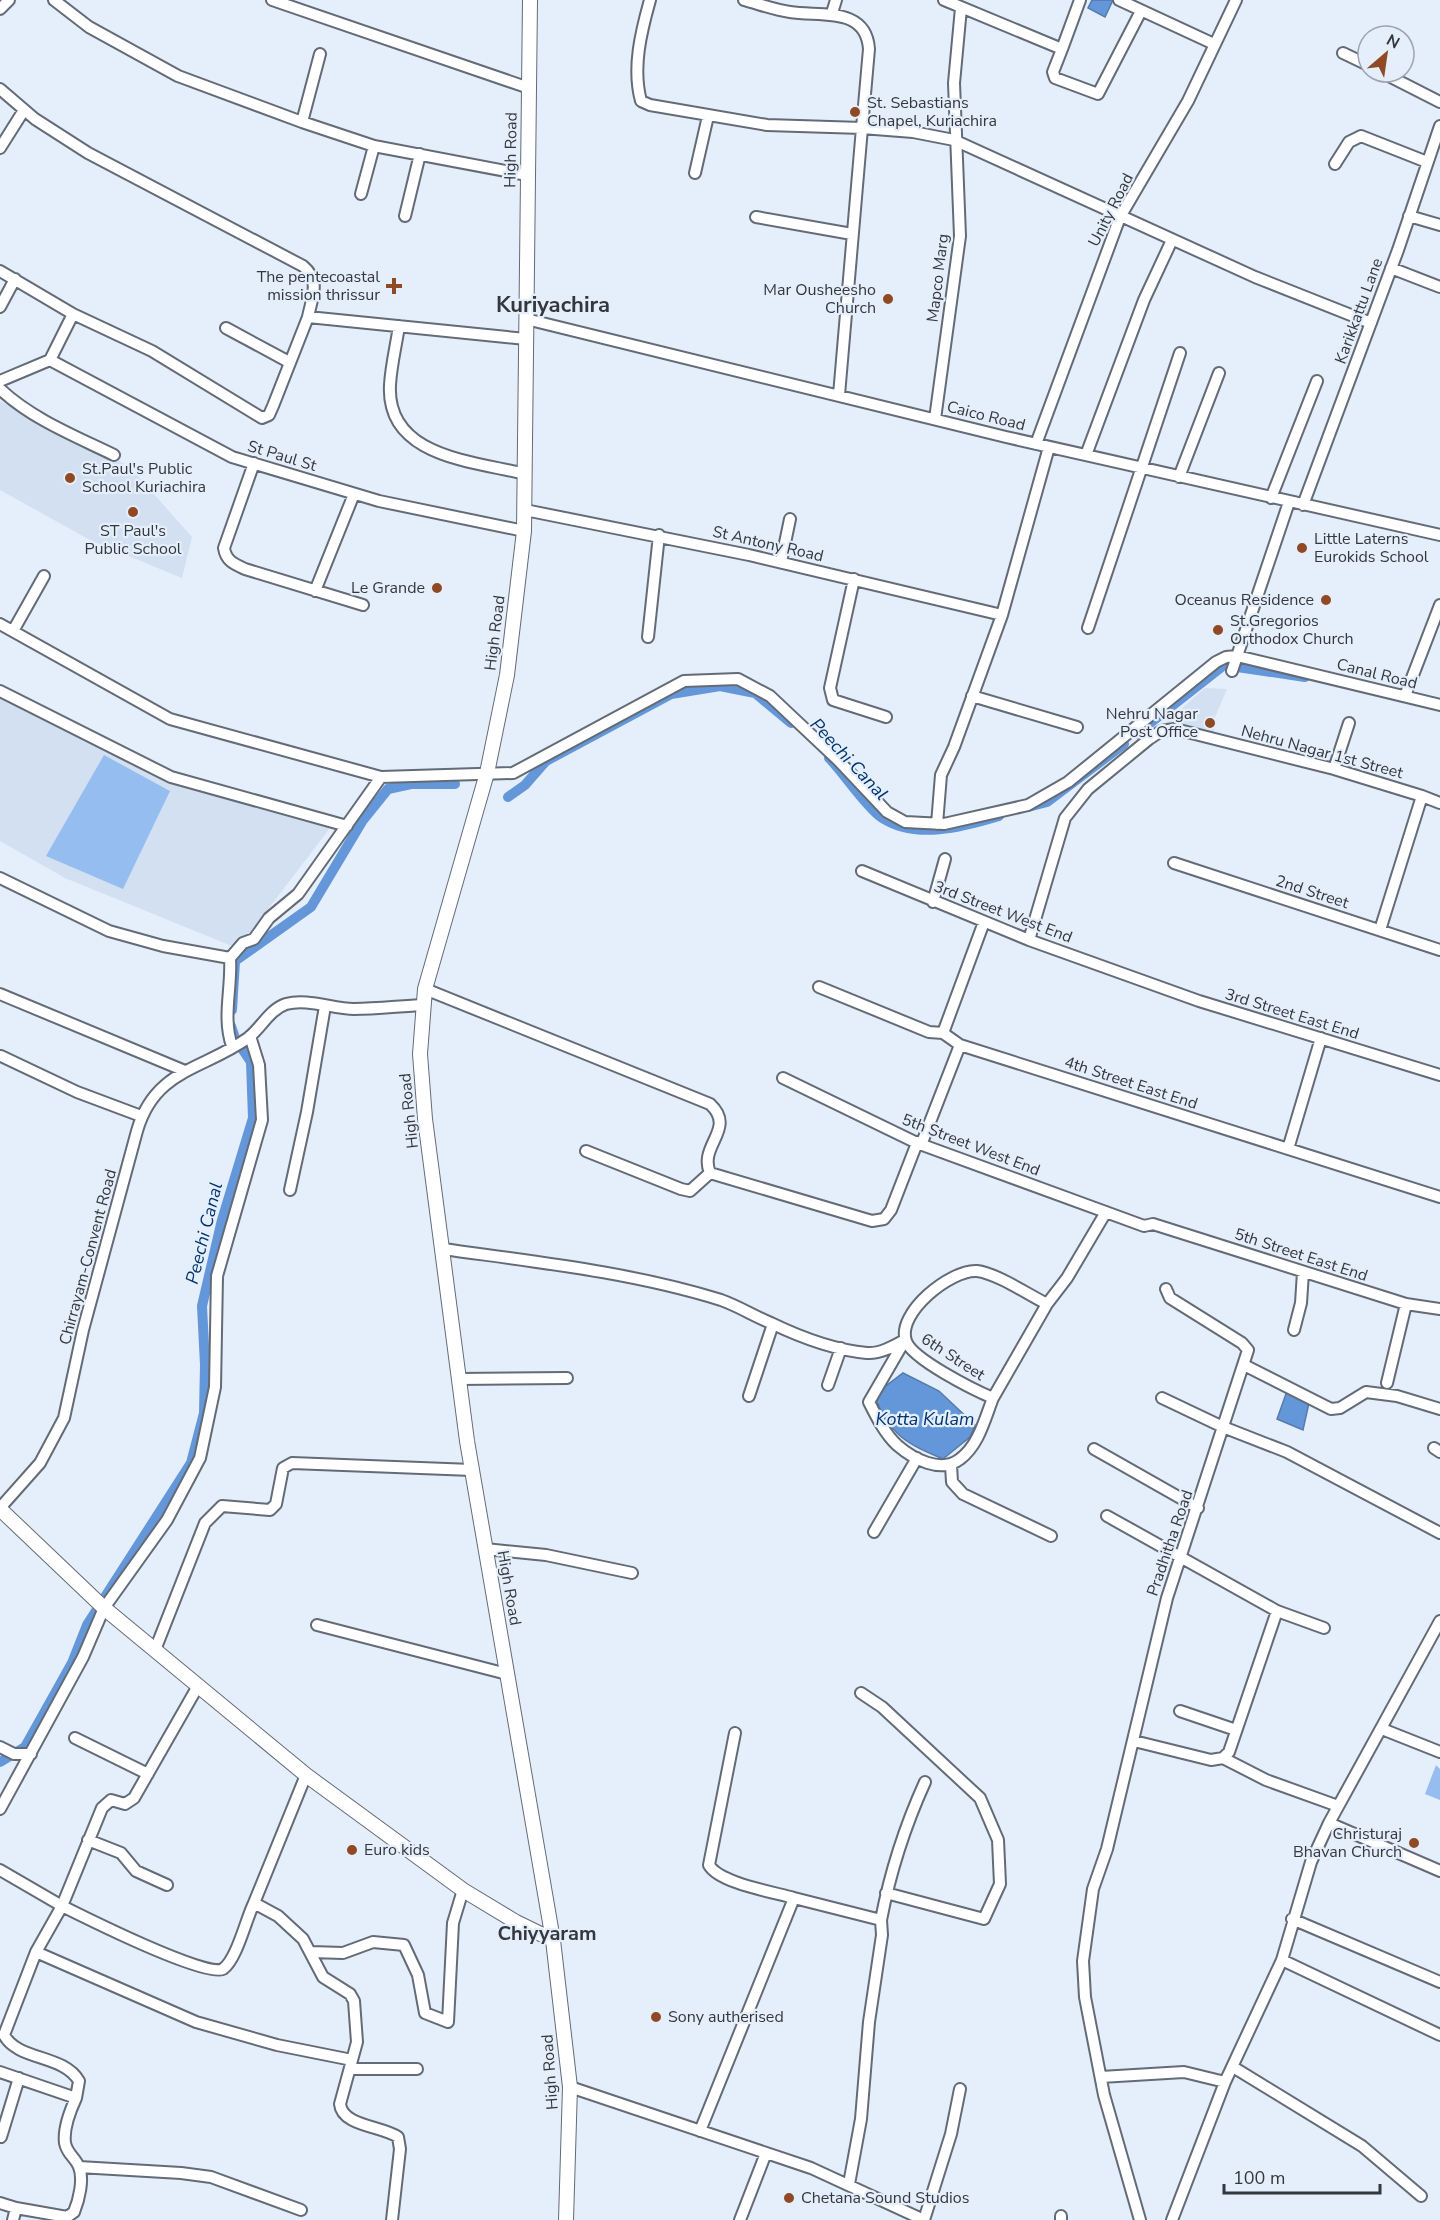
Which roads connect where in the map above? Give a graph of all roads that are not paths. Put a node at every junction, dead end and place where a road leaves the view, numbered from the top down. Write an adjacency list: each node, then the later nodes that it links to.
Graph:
1 (9, 0): 13 (street)
2 (54, 0): 27 (street)
3 (272, 0): 23 (street)
4 (530, 0): 23 (main road, High Road)
5 (650, 0): 26 (street)
6 (744, 0): 15 (street)
7 (836, 0): 15 (street)
8 (944, 0): 12 (street)
9 (1080, 0): 17 (street)
10 (1119, 0): 14 (street)
11 (1234, 1): 16 (street, Unity Road)
12 (961, 8): 17 (street); 30 (street, Mapco Marg)
13 (0, 9)
14 (1141, 11): 16 (street); 17 (street)
15 (832, 13): 29 (street)
16 (1214, 44): 42 (street, Unity Road)
17 (1062, 49)
18 (1343, 53): 20 (street)
19 (320, 54): 27 (street)
20 (1356, 59)
21 (1405, 84): 24 (street)
22 (0, 88): 25 (street)
23 (529, 88): 37 (main road, High Road)
24 (1440, 102)
25 (24, 110): 32 (street); 52 (street)
26 (708, 116): 29 (street); 36 (street)
27 (302, 122): 31 (street)
28 (1440, 126): 34 (street, Karikkattu Lane)
29 (862, 128): 30 (street); 44 (street)
30 (954, 140): 42 (street); 66 (street, Mapco Marg)
31 (374, 146): 33 (street); 38 (street)
32 (0, 148)
33 (420, 154): 37 (street); 39 (street)
34 (1426, 162): 35 (street); 40 (street, Karikkattu Lane)
35 (1335, 164)
36 (695, 173)
37 (528, 175): 53 (main road, High Road)
38 (361, 194)
39 (405, 216)
40 (1409, 216): 43 (street); 46 (street, Karikkattu Lane)
41 (756, 217): 44 (street)
42 (1120, 217): 45 (street); 67 (street, Unity Road)
43 (1440, 225)
44 (852, 234): 65 (street)
45 (1172, 240): 54 (street); 70 (street)
46 (1391, 268): 49 (street); 54 (street, Karikkattu Lane)
47 (0, 271): 48 (street)
48 (15, 279): 50 (street); 51 (street)
49 (1440, 287)
50 (0, 307)
51 (73, 314): 59 (street); 60 (street)
52 (308, 317): 55 (street); 60 (street)
53 (526, 319): 57 (main road, High Road); 65 (street, Caico Road)
54 (1371, 323): 78 (street, Karikkattu Lane)
55 (399, 326): 57 (street); 73 (street)
56 (226, 328): 60 (street)
57 (526, 339): 73 (main road, High Road)
58 (1180, 353): 72 (street)
59 (50, 360): 62 (street); 71 (street, St Paul St)
60 (289, 362)
61 (1219, 373): 74 (street)
62 (0, 381)
63 (1317, 381): 76 (street)
64 (0, 389): 69 (street)
65 (839, 395): 66 (street, Caico Road)
66 (935, 419): 67 (street, Caico Road)
67 (1036, 444): 68 (street, Caico Road)
68 (1049, 447): 70 (street, Caico Road); 90 (street)
69 (114, 455)
70 (1086, 455): 72 (street, Caico Road)
71 (254, 463): 75 (street, St Paul St); 87 (street)
72 (1141, 468): 74 (street, Caico Road); 92 (street)
73 (525, 474): 79 (main road, High Road)
74 (1179, 477): 76 (street, Caico Road)
75 (354, 494): 81 (street, St Paul St); 87 (street)
76 (1272, 498): 77 (street, Caico Road)
77 (1289, 502): 78 (street, Caico Road); 95 (street)
78 (1303, 505): 83 (street, Caico Road)
79 (525, 510): 81 (main road, High Road); 82 (street, St Antony Road)
80 (790, 519): 84 (street)
81 (524, 531): 104 (main road, High Road)
82 (659, 535): 84 (street, St Antony Road); 94 (street)
83 (1440, 535)
84 (781, 562): 86 (street, St Antony Road)
85 (44, 576): 93 (street)
86 (854, 579): 90 (street, St Antony Road); 100 (street)
87 (315, 591): 88 (street)
88 (363, 605)
89 (1440, 605): 98 (street)
90 (1002, 615): 97 (street)
91 (0, 624): 93 (street)
92 (1088, 628)
93 (13, 631): 105 (street)
94 (648, 637)
95 (1235, 663): 98 (street, Canal Road); 108 (street)
96 (0, 691): 109 (street)
97 (972, 696): 102 (street); 108 (street)
98 (1405, 696): 99 (street, Canal Road)
99 (1440, 705)
100 (886, 717)
101 (1349, 723): 103 (street)
102 (1077, 727)
103 (1334, 769): 106 (street, Nehru Nagar 1st Street); 117 (street, Nehru Nagar 1st Street)
104 (488, 773): 105 (street); 108 (street); 122 (main road, High Road)
105 (381, 777): 109 (street)
106 (1422, 796): 107 (street, Nehru Nagar 1st Street); 116 (street)
107 (1440, 803)
108 (937, 824)
109 (347, 826): 119 (street)
110 (945, 859): 114 (street)
111 (1174, 863): 116 (street, 2nd Street)
112 (862, 870): 114 (street, 3rd Street West End)
113 (0, 878): 119 (street)
114 (933, 902): 115 (street, 3rd Street West End)
115 (984, 922): 117 (street, 3rd Street West End); 126 (street)
116 (1380, 930): 118 (street, 2nd Street)
117 (1029, 940): 120 (street, 3rd Street West End)
118 (1440, 950)
119 (230, 958): 128 (street)
120 (1136, 976): 127 (street, 3rd Street East End)
121 (819, 987): 126 (street, 4th Street East End)
122 (425, 989): 124 (main road, High Road); 138 (street)
123 (0, 994): 131 (street)
124 (423, 1005): 125 (street, Chirrayam-Convent Road); 143 (main road, High Road)
125 (325, 1006): 128 (street, Chirrayam-Convent Road); 139 (street)
126 (944, 1033): 129 (street, 4th Street East End)
127 (1321, 1038): 132 (street, 3rd Street East End); 136 (street)
128 (241, 1041): 131 (street, Chirrayam-Convent Road); 176 (street)
129 (960, 1045): 135 (street); 136 (street, 4th Street East End)
130 (1, 1056): 134 (street)
131 (185, 1071): 134 (street, Chirrayam-Convent Road)
132 (1440, 1075)
133 (783, 1078): 135 (street, 5th Street West End)
134 (141, 1116): 167 (street, Chirrayam-Convent Road)
135 (917, 1143): 138 (street); 141 (street, 5th Street West End)
136 (1288, 1149): 140 (street, 4th Street East End)
137 (586, 1151): 138 (street)
138 (710, 1173)
139 (290, 1190)
140 (1440, 1197)
141 (1106, 1212): 142 (street, 5th Street West End); 146 (street, 6th Street)
142 (1153, 1224): 144 (street, 5th Street East End)
143 (443, 1250): 149 (street); 155 (main road, High Road)
144 (1303, 1272): 147 (street, 5th Street East End); 150 (street)
145 (1166, 1289): 153 (street)
146 (1047, 1304): 151 (street, 6th Street); 159 (street, 6th Street)
147 (1406, 1304): 148 (street, 5th Street East End); 156 (street)
148 (1440, 1309)
149 (773, 1324): 152 (street); 158 (street)
150 (1294, 1330)
151 (905, 1340): 152 (street); 159 (street, 6th Street); 164 (street)
152 (841, 1348): 157 (street)
153 (1244, 1365): 161 (street); 162 (street, Pradhitha Road)
154 (567, 1378): 155 (street)
155 (459, 1379): 166 (main road, High Road)
156 (1387, 1383)
157 (828, 1385)
158 (749, 1396)
159 (993, 1398): 165 (street)
160 (1161, 1398): 162 (street)
161 (1440, 1410)
162 (1223, 1427): 168 (street, Pradhitha Road); 171 (street)
163 (1094, 1449): 168 (street)
164 (917, 1458): 165 (street); 170 (street)
165 (951, 1465): 172 (street)
166 (472, 1470): 173 (main road, High Road); 181 (street)
167 (0, 1508): 176 (main road)
168 (1198, 1508): 174 (street, Pradhitha Road)
169 (1107, 1516): 174 (street)
170 (874, 1532)
171 (1440, 1533)
172 (1051, 1536)
173 (486, 1549): 175 (street); 182 (main road, High Road)
174 (1181, 1556): 177 (street); 190 (street, Pradhitha Road)
175 (632, 1573)
176 (100, 1604): 181 (main road); 193 (street)
177 (1277, 1611): 180 (street); 187 (street)
178 (1440, 1621): 186 (street)
179 (317, 1625): 182 (street)
180 (1324, 1628)
181 (155, 1650): 183 (main road)
182 (507, 1674): 212 (main road, High Road)
183 (198, 1686): 195 (street); 196 (main road)
184 (861, 1693): 206 (street)
185 (1180, 1711): 187 (street)
186 (1382, 1729): 192 (street); 198 (street)
187 (1236, 1730): 194 (street)
188 (735, 1733): 207 (street)
189 (75, 1738): 195 (street)
190 (1134, 1741): 194 (street); 223 (street, Pradhitha Road)
191 (0, 1747): 193 (street)
192 (1440, 1752)
193 (31, 1754): 199 (street)
194 (1223, 1758): 198 (street)
195 (148, 1774): 201 (street)
196 (306, 1775): 205 (main road); 208 (street)
197 (925, 1782): 206 (street)
198 (1338, 1806): 200 (street)
199 (0, 1809)
200 (1329, 1823): 203 (street); 210 (street)
201 (88, 1840): 204 (street); 209 (street)
202 (0, 1870): 209 (street)
203 (1440, 1871)
204 (167, 1886)
205 (463, 1890): 212 (main road); 214 (street)
206 (886, 1893): 211 (street)
207 (794, 1898): 211 (street); 229 (street)
208 (254, 1903): 209 (street); 214 (street)
209 (62, 1906): 213 (street)
210 (1292, 1919): 215 (street); 216 (street)
211 (881, 1920): 233 (street)
212 (553, 1940): 226 (main road, High Road)
213 (36, 1952): 217 (street); 219 (street)
214 (310, 1952): 219 (street)
215 (1282, 1960): 218 (street); 220 (street)
216 (1440, 1982)
217 (3, 2031): 228 (street)
218 (1440, 2035)
219 (351, 2065): 221 (street); 240 (street)
220 (1233, 2067): 225 (street); 234 (street)
221 (417, 2069)
222 (0, 2072): 224 (street)
223 (1101, 2077): 225 (street); 244 (street, Pradhitha Road)
224 (19, 2078): 228 (street); 230 (street)
225 (1225, 2082): 245 (street)
226 (570, 2087): 229 (street); 241 (main road, High Road)
227 (960, 2089): 243 (street)
228 (76, 2098): 232 (street)
229 (700, 2131): 231 (street)
230 (1, 2137)
231 (766, 2152): 233 (street); 242 (street)
232 (79, 2167): 236 (street); 237 (street)
233 (849, 2184): 238 (street)
234 (1421, 2196)
235 (0, 2203): 236 (street)
236 (16, 2208): 239 (street)
237 (301, 2210)
238 (905, 2216): 243 (street)
239 (13, 2220)
240 (392, 2220)
241 (566, 2220)
242 (740, 2220)
243 (924, 2220)
244 (1140, 2220)
245 (1172, 2220)

